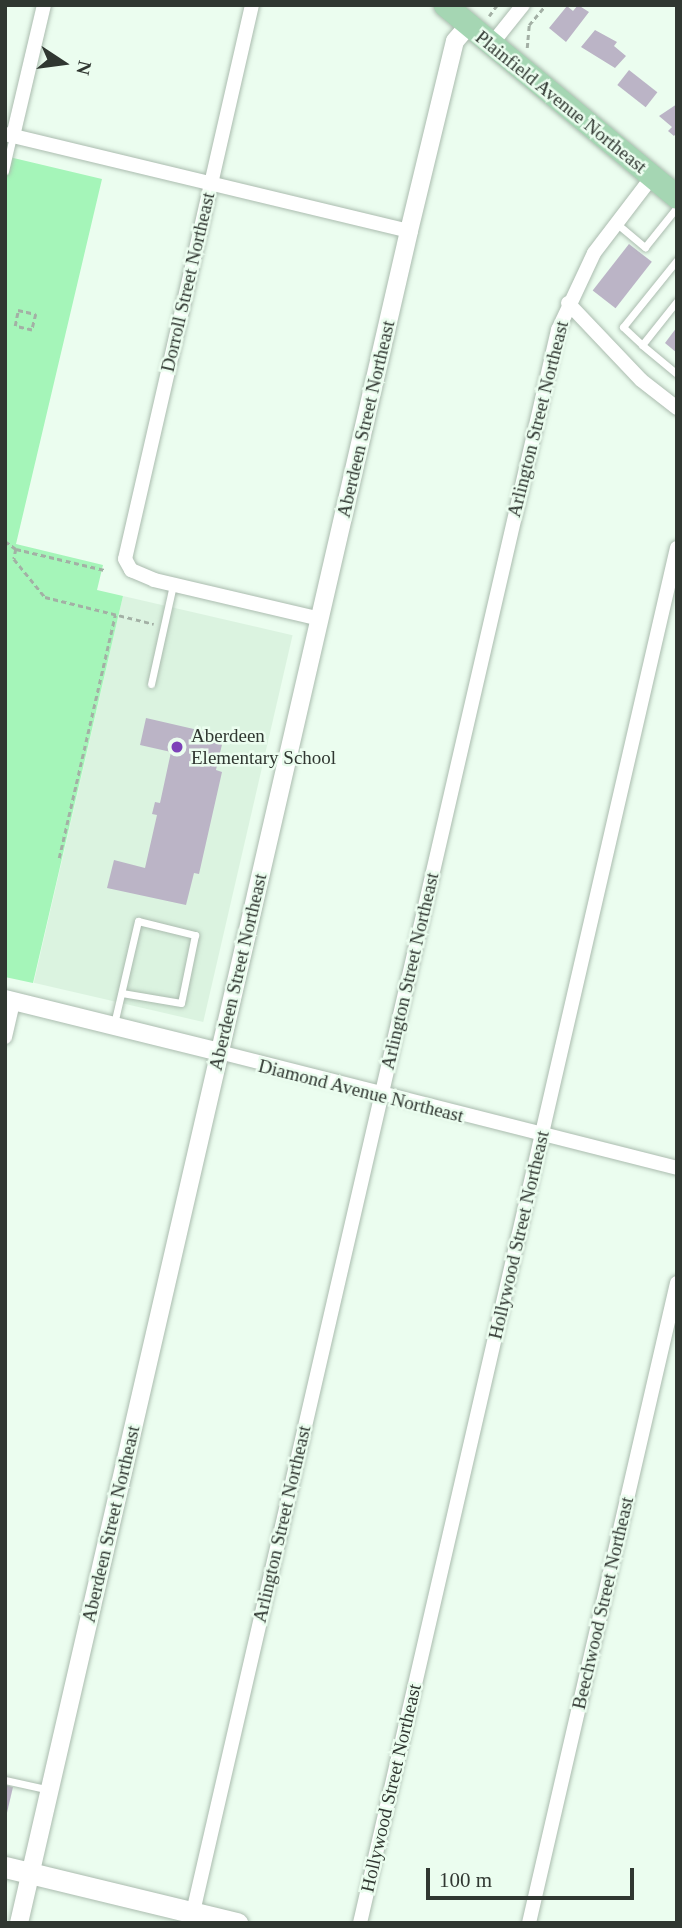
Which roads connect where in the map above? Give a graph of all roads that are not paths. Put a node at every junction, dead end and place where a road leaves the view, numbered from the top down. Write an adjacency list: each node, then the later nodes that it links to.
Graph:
1 (44, 5): 7 (street)
2 (252, 5): 10 (street, Dorroll Street Northeast)
3 (445, 5): 5 (main road, Plainfield Avenue Northeast)
4 (523, 5): 6 (street)
5 (479, 21): 6 (main road, Plainfield Avenue Northeast); 14 (street, Aberdeen Street Northeast)
6 (491, 45): 9 (main road, Plainfield Avenue Northeast)
7 (9, 135): 8 (lane); 10 (street)
8 (5, 171)
9 (653, 177): 11 (main road, Plainfield Avenue Northeast); 13 (street, Arlington Street Northeast)
10 (211, 184): 14 (street); 22 (street, Dorroll Street Northeast)
11 (677, 197)
12 (677, 207): 13 (lane)
13 (616, 223): 17 (street, Arlington Street Northeast)
14 (409, 231): 23 (street, Aberdeen Street Northeast)
15 (677, 260): 18 (lane)
16 (677, 301): 18 (lane)
17 (568, 303): 20 (street); 30 (street, Arlington Street Northeast)
18 (642, 345): 19 (lane)
19 (677, 374)
20 (677, 408)
21 (677, 548): 31 (street, Hollywood Street Northeast)
22 (173, 585): 23 (street); 24 (lane)
23 (320, 619): 29 (street, Aberdeen Street Northeast)
24 (151, 684)
25 (122, 993): 25 (lane); 27 (lane)
26 (9, 1000): 27 (street, Diamond Avenue Northeast); 28 (street)
27 (114, 1025): 29 (street, Diamond Avenue Northeast)
28 (5, 1037)
29 (219, 1052): 30 (street, Diamond Avenue Northeast); 35 (street, Aberdeen Street Northeast)
30 (381, 1096): 31 (street, Diamond Avenue Northeast); 38 (street, Arlington Street Northeast)
31 (542, 1135): 32 (street, Diamond Avenue Northeast); 41 (street, Hollywood Street Northeast)
32 (677, 1168)
33 (677, 1283): 42 (street, Beechwood Street Northeast)
34 (5, 1780): 35 (lane)
35 (51, 1790): 37 (street, Aberdeen Street Northeast)
36 (5, 1867): 37 (main road)
37 (30, 1875): 38 (main road); 39 (street, Aberdeen Street Northeast)
38 (193, 1912): 40 (main road)
39 (19, 1923)
40 (237, 1923)
41 (360, 1923)
42 (529, 1923)

